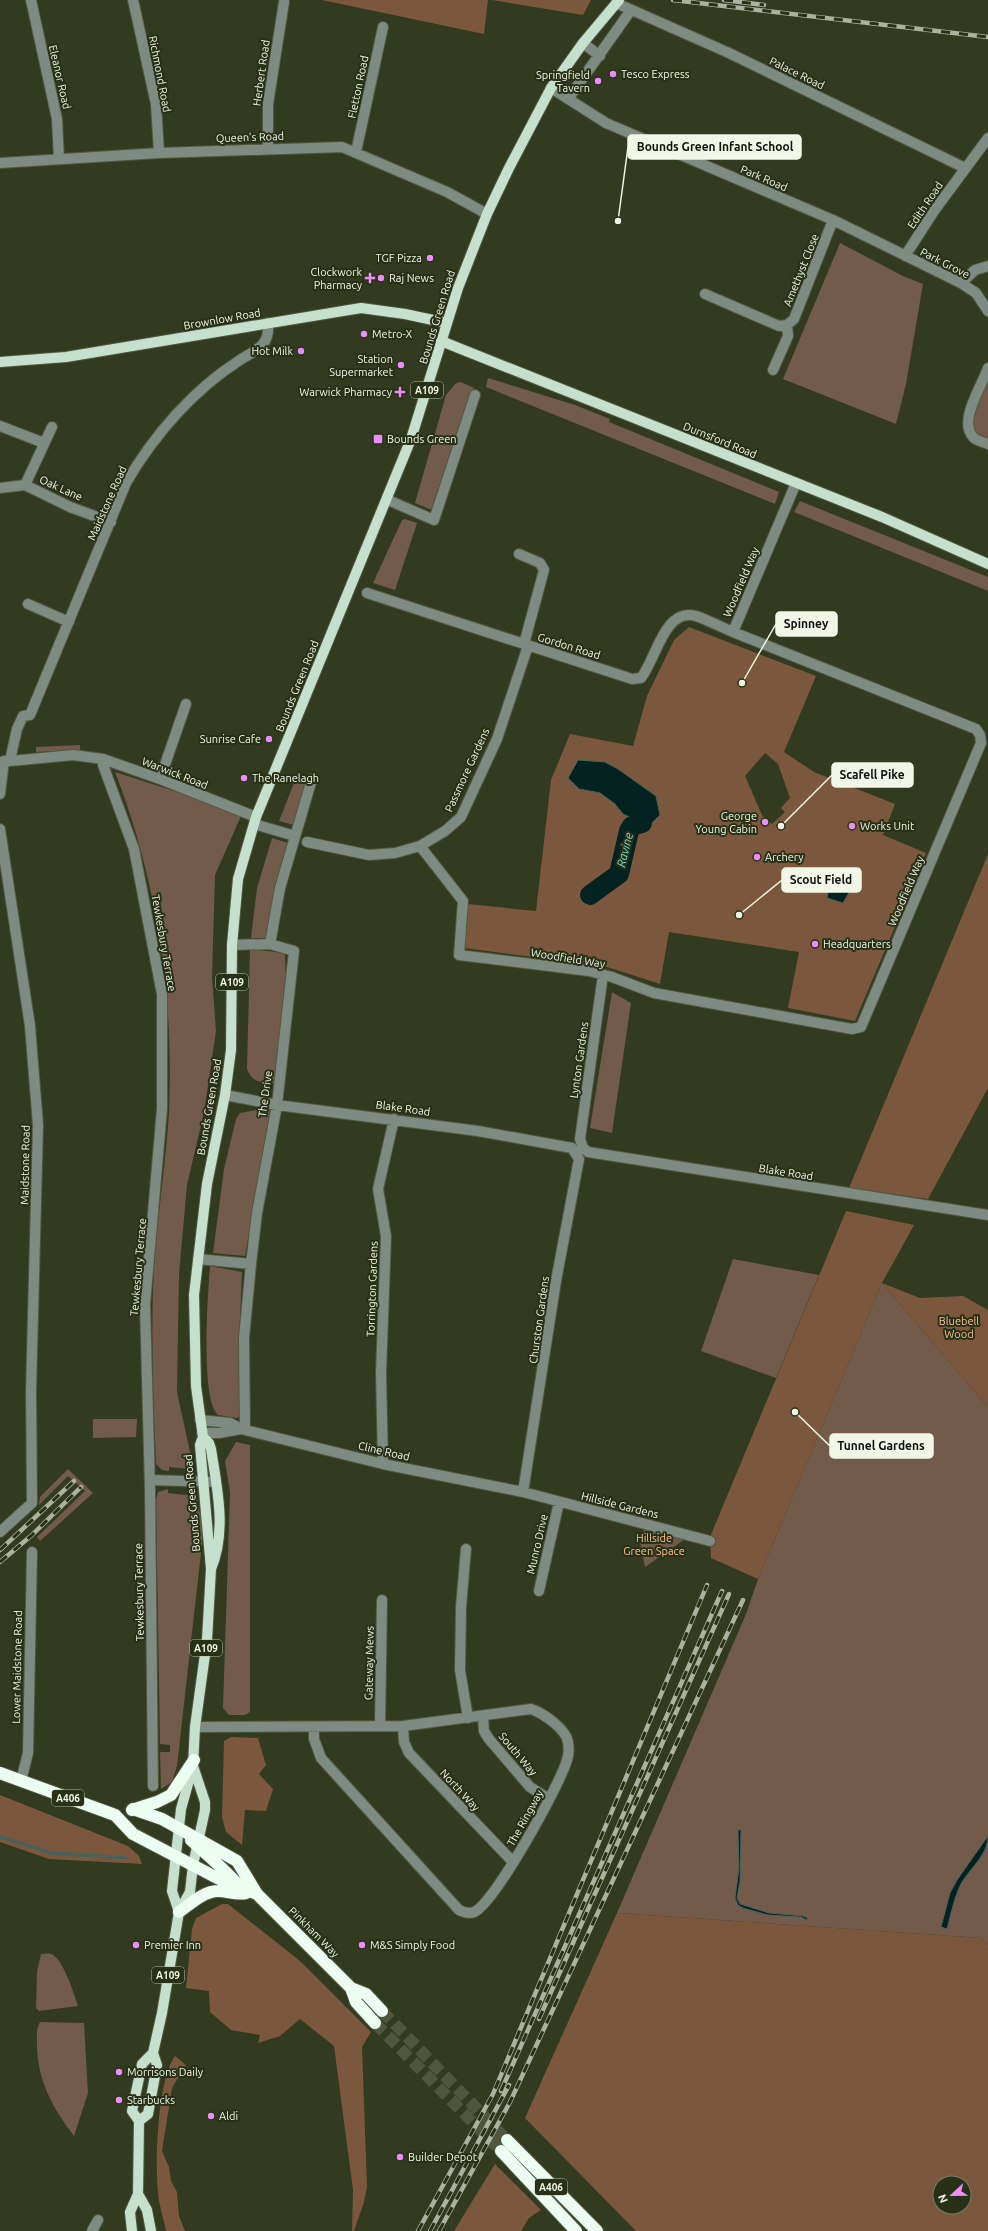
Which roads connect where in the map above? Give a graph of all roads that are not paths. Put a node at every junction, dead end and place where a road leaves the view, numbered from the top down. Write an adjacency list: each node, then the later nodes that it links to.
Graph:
1 (31, 0): 14 (street, Eleanor Road)
2 (133, 0): 13 (street, Richmond Road)
3 (284, 2): 11 (street, Herbert Road)
4 (620, 6): 6 (main road, Bounds Green Road / A109); 7 (street); 16 (street, Palace Road)
5 (383, 27): 12 (street, Fletton Road)
6 (583, 43): 7 (street); 8 (main road, Bounds Green Road / A109)
7 (600, 56): 9 (street)
8 (551, 88): 9 (street, Park Road); 17 (main road, Bounds Green Road / A109)
9 (568, 99): 18 (street, Park Road)
10 (988, 138): 16 (street, Edith Road)
11 (268, 148): 12 (street, Queen's Road); 13 (street, Queen's Road)
12 (356, 152): 17 (street, Queen's Road)
13 (159, 153): 14 (street, Queen's Road)
14 (59, 159): 15 (street, Queen's Road)
15 (0, 163)
16 (965, 168): 19 (street, Edith Road)
17 (487, 214): 25 (main road, Bounds Green Road / A109)
18 (833, 220): 19 (street, Park Road); 26 (street, Amethyst Close)
19 (905, 256): 21 (street, Park Grove)
20 (988, 266): 21 (street)
21 (961, 283): 23 (street, Park Grove)
22 (705, 294): 26 (street)
23 (988, 311)
24 (268, 323): 25 (main road, Brownlow Road); 28 (main road, Brownlow Road); 40 (street, Maidstone Road)
25 (447, 323): 27 (main road, Bounds Green Road / A109)
26 (787, 325): 30 (street, Amethyst Close)
27 (441, 341): 36 (main road, Durnsford Road); 39 (main road, Bounds Green Road / A109)
28 (0, 362)
29 (988, 368): 35 (street)
30 (773, 370)
31 (475, 395): 39 (street)
32 (0, 426): 34 (street)
33 (52, 427): 34 (street)
34 (44, 443): 37 (street)
35 (988, 444)
36 (796, 483): 42 (main road, Durnsford Road); 46 (street, Woodfield Way)
37 (25, 485): 38 (street, Oak Lane); 40 (street, Oak Lane)
38 (0, 488)
39 (388, 500): 54 (main road, Bounds Green Road / A109)
40 (111, 522): 45 (street, Maidstone Road)
41 (519, 554): 47 (street, Passmore Gardens)
42 (988, 564)
43 (367, 593): 47 (street, Gordon Road)
44 (28, 604): 45 (street)
45 (69, 622): 50 (street, Maidstone Road)
46 (733, 632): 47 (street, Gordon Road); 61 (street, Woodfield Way)
47 (526, 645): 58 (street, Passmore Gardens)
48 (186, 704): 51 (street)
49 (103, 759): 50 (street, Warwick Road); 51 (street, Warwick Road); 73 (street, Tewkesbury Terrace)
50 (4, 761): 53 (street)
51 (160, 779): 54 (street, Warwick Road)
52 (312, 779): 56 (street)
53 (0, 794)
54 (255, 820): 56 (street); 60 (main road, Bounds Green Road / A109)
55 (0, 829): 78 (street, Maidstone Road)
56 (295, 836): 59 (street)
57 (307, 842): 58 (street, Passmore Gardens)
58 (420, 846): 61 (street, Woodfield Way)
59 (270, 944): 60 (street, The Drive); 63 (street, The Drive)
60 (232, 945): 62 (main road, Bounds Green Road / A109)
61 (603, 975): 65 (street, Lynton Gardens)
62 (225, 1095): 63 (street, Blake Road); 67 (main road, Bounds Green Road / A109)
63 (277, 1105): 64 (street, Blake Road); 68 (street, The Drive)
64 (394, 1119): 65 (street, Blake Road); 72 (street, Torrington Gardens)
65 (579, 1150): 66 (street, Blake Road); 76 (street, Churston Gardens)
66 (988, 1216)
67 (198, 1259): 68 (street); 69 (main road, Bounds Green Road / A109)
68 (250, 1264): 70 (street, The Drive)
69 (200, 1420): 70 (street, Cline Road); 71 (main road, Bounds Green Road / A109)
70 (243, 1430): 71 (street, Cline Road); 72 (street, Cline Road)
71 (203, 1435): 74 (main road, Bounds Green Road / A109); 75 (main road, Bounds Green Road / A109)
72 (382, 1464): 76 (street, Cline Road)
73 (150, 1480): 74 (street); 94 (street, Tewkesbury Terrace)
74 (204, 1482): 75 (street); 82 (main road, Bounds Green Road / A109)
75 (216, 1482): 82 (main road, Bounds Green Road / A109)
76 (523, 1492): 77 (street, Hillside Gardens)
77 (559, 1502): 79 (street, Hillside Gardens); 83 (street, Munro Drive)
78 (0, 1532)
79 (710, 1541)
80 (466, 1549): 86 (street)
81 (32, 1552): 93 (street, Lower Maidstone Road)
82 (211, 1569): 89 (main road, Bounds Green Road / A109)
83 (539, 1591)
84 (382, 1600): 87 (street, Gateway Mews)
85 (482, 1716): 86 (street, The Ringway); 95 (street, South Way); 95 (street, The Ringway)
86 (468, 1718): 88 (street, The Ringway)
87 (380, 1726): 88 (street, The Ringway); 90 (street, The Ringway)
88 (403, 1726): 101 (street, North Way)
89 (196, 1727): 90 (street, The Ringway); 91 (main road, Bounds Green Road / A109)
90 (314, 1728): 101 (street, The Ringway)
91 (193, 1763): 96 (highway); 98 (main road, Bounds Green Road / A109); 99 (main road, Bounds Green Road / A109)
92 (0, 1773): 93 (highway, A406)
93 (21, 1781): 97 (highway, A406)
94 (153, 1786)
95 (549, 1799): 101 (street, The Ringway)
96 (132, 1809): 97 (highway); 98 (highway)
97 (115, 1815): 100 (highway, A406)
98 (180, 1829): 99 (highway); 100 (main road, A109)
99 (198, 1842): 102 (main road, Bounds Green Road / A109); 103 (highway)
100 (176, 1856): 102 (highway, A406); 104 (main road, A109)
101 (513, 1862)
102 (193, 1865): 103 (highway, Pinkham Way / A406); 104 (main road, A109)
103 (250, 1892): 104 (highway); 105 (highway, Pinkham Way / A406)
104 (179, 1912): 108 (main road, A109)
105 (352, 1988): 106 (highway, Pinkham Way / A406); 107 (highway, Pinkham Way / A406)
106 (382, 2011)
107 (375, 2023)
108 (153, 2053): 109 (main road, A109); 109 (main road, A109)
109 (139, 2121): 112 (main road, A109)
110 (507, 2140): 118 (highway, A406)
111 (501, 2151): 117 (highway, A406)
112 (138, 2194): 115 (main road, A109); 116 (main road, A109)
113 (98, 2220): 114 (street)
114 (92, 2231)
115 (132, 2231)
116 (151, 2231)
117 (576, 2231)
118 (596, 2231)

